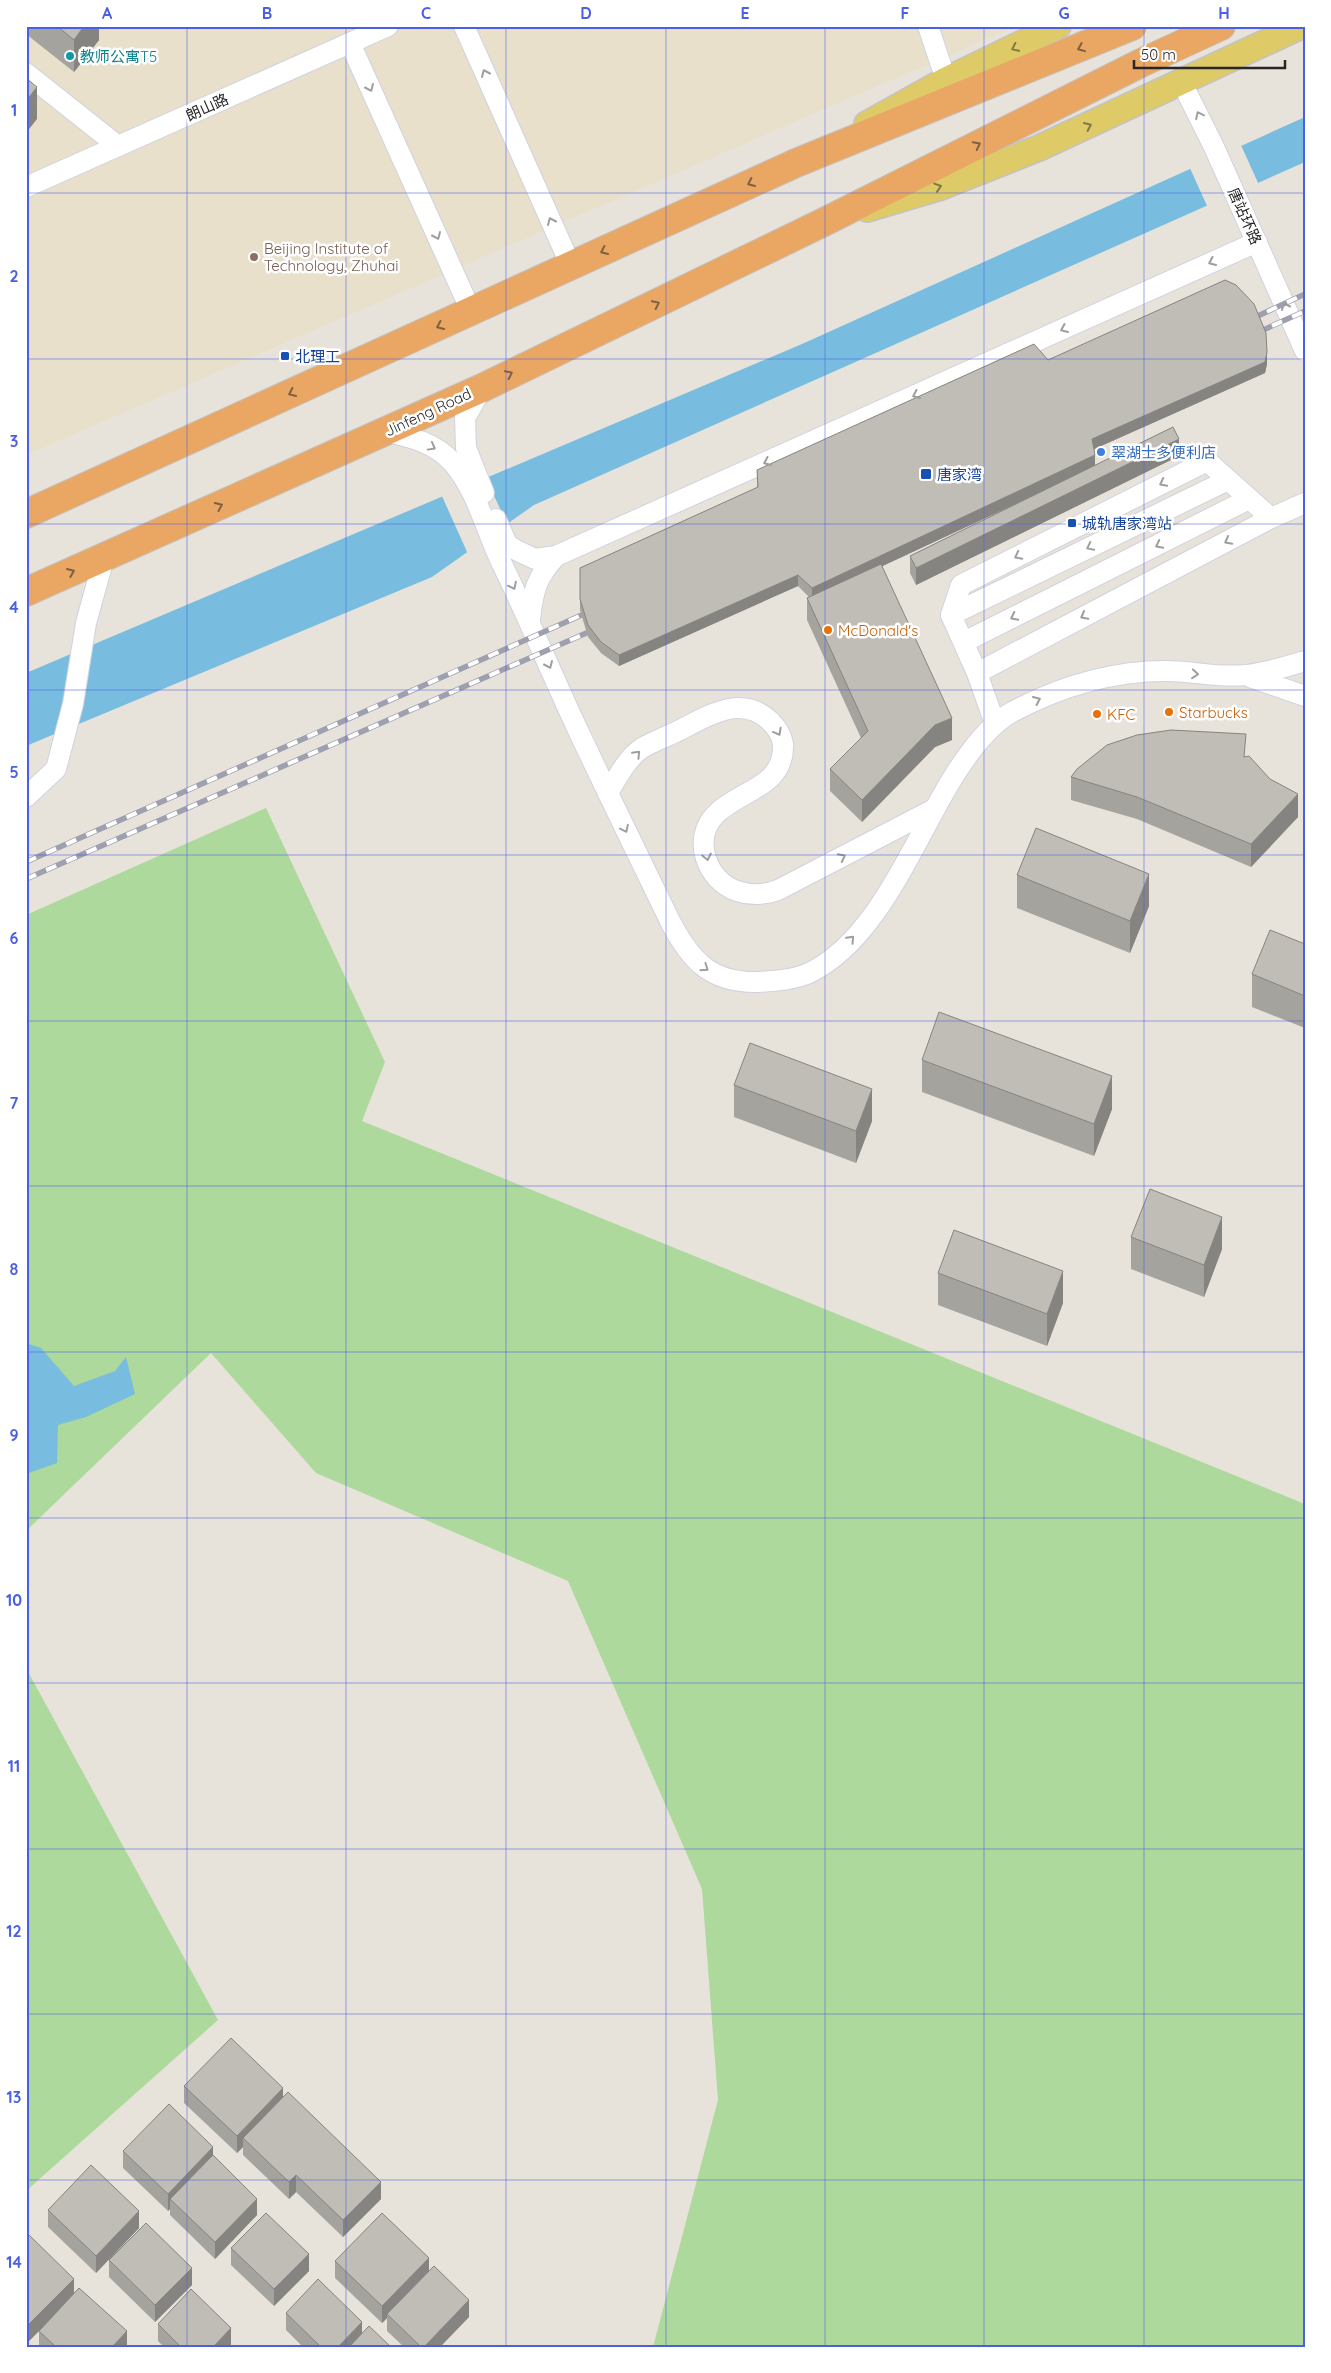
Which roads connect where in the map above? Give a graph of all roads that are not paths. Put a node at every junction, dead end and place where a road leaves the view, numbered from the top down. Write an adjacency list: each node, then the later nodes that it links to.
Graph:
1 (464, 26): 17 (street, one-way to 1)
2 (928, 26): 10 (street)
3 (1058, 26): 10 (main road, one-way to 10)
4 (1221, 26): 15 (highway, Jinfeng Road, one-way to 4)
5 (1301, 26): 11 (main road)
6 (378, 28): 8 (street, 朗山路)
7 (1129, 28): 13 (highway, one-way to 13)
8 (350, 43): 12 (street, 朗山路); 18 (street, one-way to 18)
9 (26, 73): 12 (street)
10 (946, 80): 13 (main road)
11 (1182, 83): 15 (main road, one-way to 11); 16 (street, 唐站环路, one-way to 11)
12 (118, 146): 14 (street, 朗山路)
13 (796, 163): 17 (highway, one-way to 17)
14 (26, 187)
15 (824, 222): 20 (highway, Jinfeng Road, one-way to 15)
16 (1257, 242): 19 (street, 唐站环路, one-way to 16); 29 (street, one-way to 29)
17 (572, 266): 18 (highway)
18 (471, 311): 26 (highway, one-way to 26)
19 (1305, 351)
20 (482, 388): 21 (highway, Jinfeng Road); 22 (street)
21 (386, 432): 22 (street, one-way to 22); 30 (highway, Jinfeng Road, one-way to 21)
22 (471, 478): 28 (street)
23 (1228, 480): 24 (street); 32 (street, one-way to 32); 32 (street, one-way to 32)
24 (1249, 499): 27 (street); 34 (street, one-way to 34)
25 (1305, 504): 27 (street)
26 (26, 514)
27 (1271, 518): 36 (street, one-way to 36)
28 (501, 548): 29 (street); 33 (street, one-way to 33)
29 (556, 556): 33 (street)
30 (104, 558): 31 (highway, Jinfeng Road, one-way to 30); 41 (street)
31 (26, 592)
32 (951, 615): 34 (street)
33 (530, 620): 40 (street, one-way to 40)
34 (964, 642): 36 (street)
35 (1305, 661): 37 (street)
36 (977, 673): 39 (street)
37 (1245, 675): 38 (street); 39 (street, one-way to 37)
38 (1305, 696)
39 (995, 724): 42 (street)
40 (608, 793): 42 (street, one-way to 42); 42 (street, one-way to 42)
41 (26, 798)
42 (934, 809)

